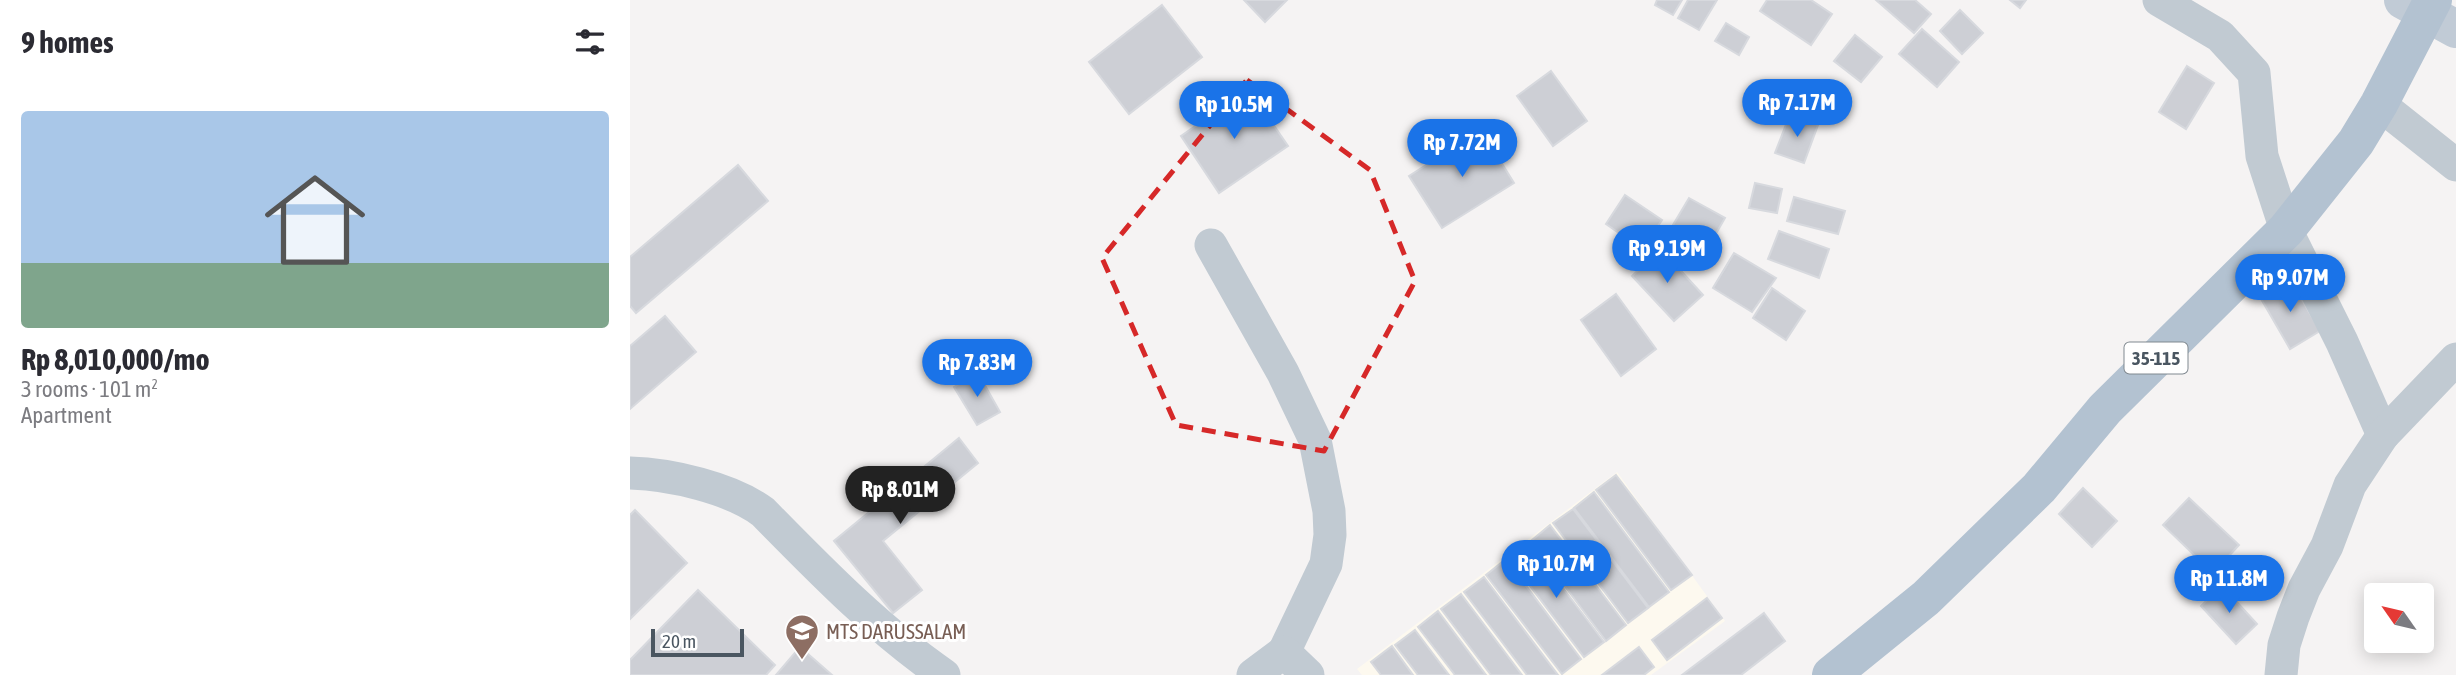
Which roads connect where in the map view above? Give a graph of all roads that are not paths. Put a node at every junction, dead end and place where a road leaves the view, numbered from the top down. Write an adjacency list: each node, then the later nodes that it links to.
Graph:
1 (2159, 0): 5 (street)
2 (2430, 11): 3 (main road, 35-115)
3 (2379, 104): 4 (street); 5 (main road, 35-115)
4 (2456, 165)
5 (2286, 230): 8 (street); 14 (main road, 35-115)
6 (1211, 245): 10 (street)
7 (2456, 359): 8 (street)
8 (2383, 435): 15 (street)
9 (630, 473): 11 (street)
10 (1284, 652): 12 (street); 13 (street)
11 (944, 675)
12 (1253, 675)
13 (1308, 675)
14 (1831, 675)
15 (2281, 675)

